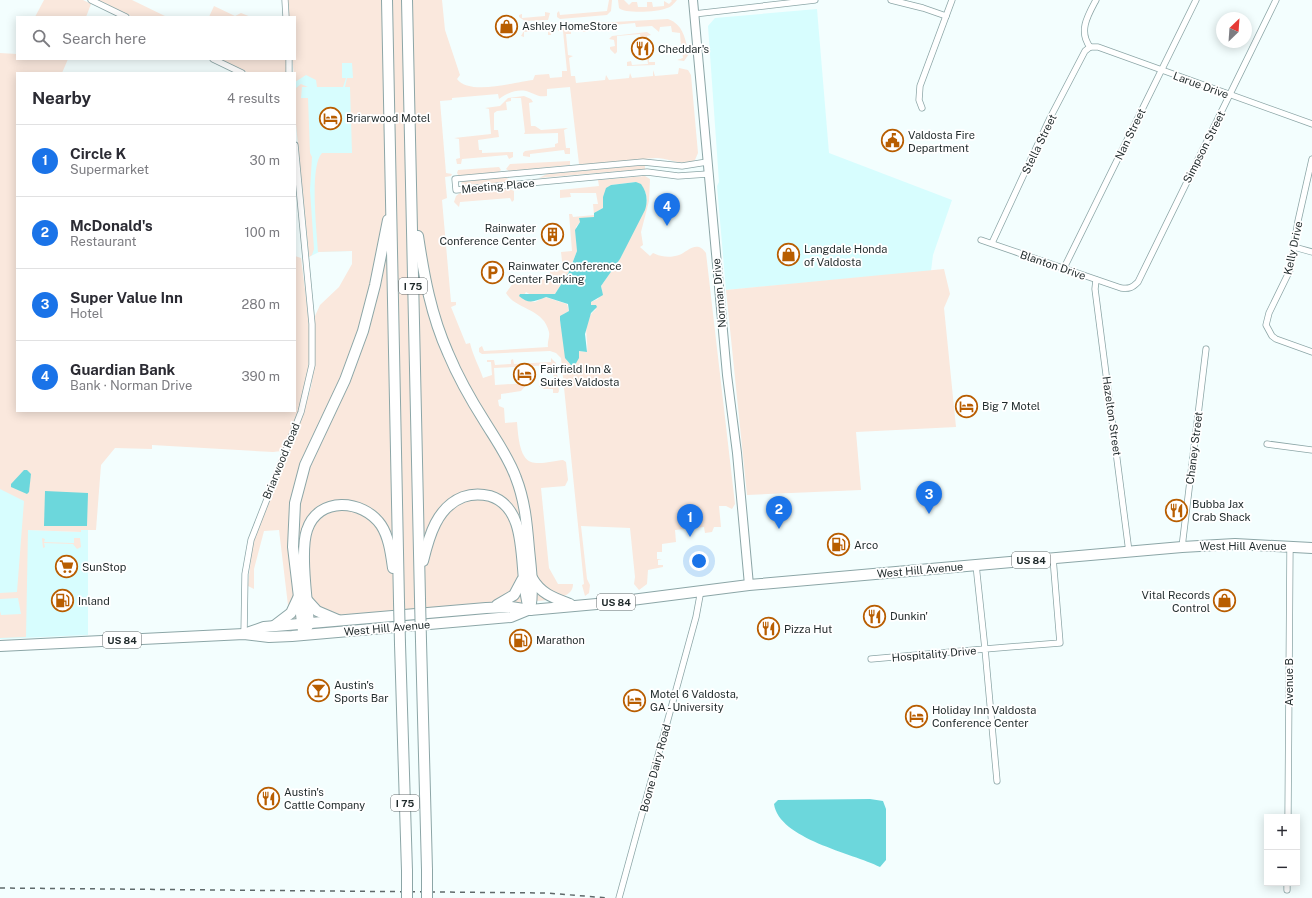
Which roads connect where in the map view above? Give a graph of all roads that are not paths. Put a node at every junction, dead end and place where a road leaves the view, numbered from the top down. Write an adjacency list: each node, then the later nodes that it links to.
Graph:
1 (91, 0): 14 (street)
2 (285, 0): 15 (street)
3 (387, 0): 31 (highway, I 75)
4 (407, 0): 30 (highway, I 75)
5 (693, 0): 13 (street, Norman Drive)
6 (815, 0): 12 (street)
7 (891, 0): 16 (street)
8 (952, 0): 16 (street)
9 (1096, 0): 17 (street)
10 (1196, 0): 20 (street, Nan Street)
11 (1276, 0): 23 (street, Simpson Street)
12 (774, 2): 13 (street)
13 (694, 14): 28 (street, Norman Drive)
14 (124, 16)
15 (286, 16)
16 (946, 16): 24 (street)
17 (1090, 47): 20 (street, Larue Drive); 33 (street, Stella Street)
18 (215, 60): 21 (street)
19 (289, 60): 22 (street)
20 (1161, 71): 23 (street, Larue Drive); 36 (street, Nan Street)
21 (240, 72)
22 (289, 72)
23 (1230, 96): 25 (street, Larue Drive); 38 (street, Simpson Street)
24 (922, 108)
25 (1312, 124)
26 (296, 156): 61 (street, Briarwood Road)
27 (1312, 159): 34 (street, Kelly Drive)
28 (707, 162): 29 (street, Norman Drive); 29 (street, Meeting Place)
29 (708, 174): 51 (street, Norman Drive)
30 (412, 187): 49 (highway, I 75); 50 (highway)
31 (392, 198): 53 (highway); 54 (highway, I 75)
32 (981, 240): 33 (street, Blanton Drive)
33 (992, 243): 36 (street, Blanton Drive)
34 (1294, 247): 35 (street); 40 (street, Kelly Drive)
35 (1312, 252)
36 (1064, 268): 37 (street, Blanton Drive)
37 (1096, 280): 38 (street, Blanton Drive); 46 (street, Hazelton Street)
38 (1126, 288)
39 (1206, 349): 44 (street, Chaney Street)
40 (1312, 352)
41 (1267, 444): 42 (street)
42 (1312, 450)
43 (1290, 546): 44 (highway, West Hill Avenue / US 84); 45 (highway, West Hill Avenue / US 84); 67 (street, Avenue B)
44 (1182, 547): 46 (highway, West Hill Avenue / US 84)
45 (1312, 548)
46 (1129, 552): 47 (highway, West Hill Avenue / US 84)
47 (1053, 558): 48 (highway, West Hill Avenue / US 84); 64 (street)
48 (976, 565): 51 (highway, West Hill Avenue / US 84); 64 (street, Hospitality Drive)
49 (420, 573): 50 (highway); 71 (highway, I 75, bridge)
50 (527, 578): 55 (highway); 56 (highway); 57 (highway)
51 (749, 585): 52 (highway, West Hill Avenue / US 84)
52 (701, 590): 55 (highway, West Hill Avenue / US 84); 72 (street, Boone Dairy Road)
53 (303, 598): 54 (highway); 58 (highway); 59 (highway); 60 (highway)
54 (399, 602): 70 (highway, I 75, bridge)
55 (574, 606): 57 (highway, West Hill Avenue / US 84)
56 (486, 608): 57 (highway, West Hill Avenue / US 84); 58 (highway, West Hill Avenue / US 84)
57 (530, 610): 62 (highway, West Hill Avenue / US 84)
58 (344, 621): 59 (highway, West Hill Avenue / US 84)
59 (305, 624): 60 (highway, West Hill Avenue / US 84); 62 (highway)
60 (272, 627): 61 (highway, West Hill Avenue / US 84)
61 (244, 634): 62 (highway, West Hill Avenue / US 84); 63 (highway, West Hill Avenue / US 84)
62 (304, 635)
63 (0, 646)
64 (985, 649): 65 (street, Hospitality Drive); 66 (street)
65 (871, 659)
66 (997, 781)
67 (1288, 814)
68 (1287, 886): 69 (street)
69 (1287, 890)
70 (407, 898)
71 (427, 898)
72 (618, 898)

